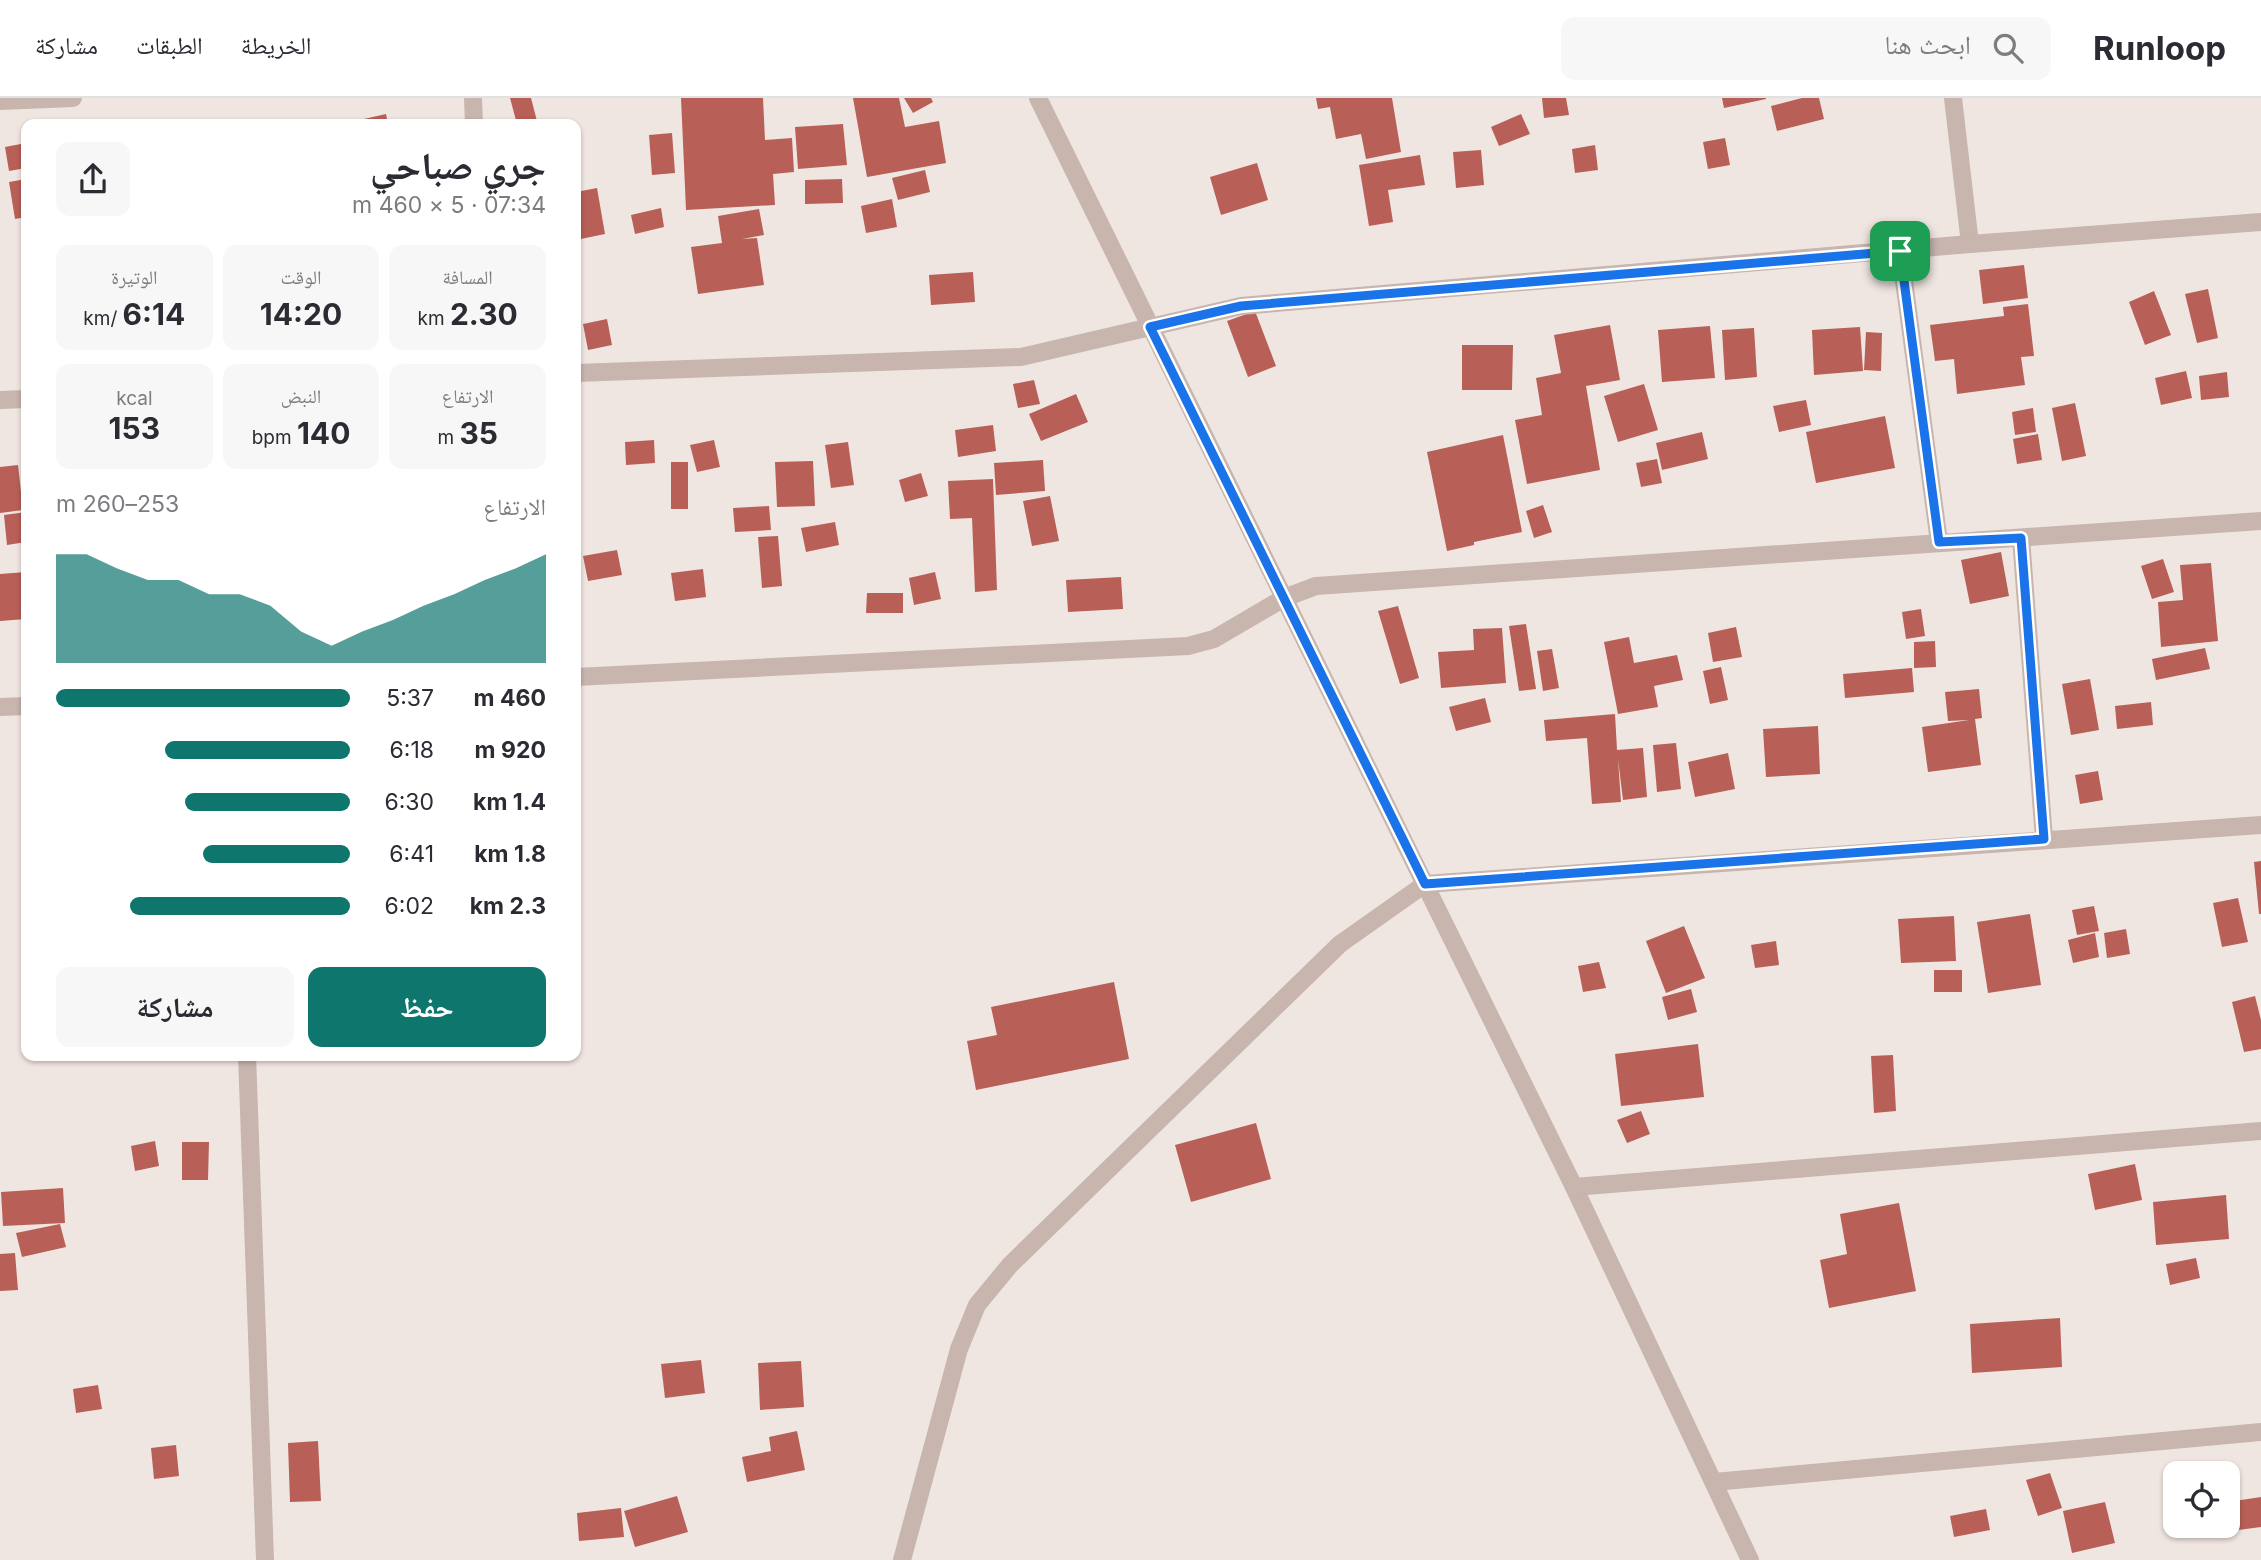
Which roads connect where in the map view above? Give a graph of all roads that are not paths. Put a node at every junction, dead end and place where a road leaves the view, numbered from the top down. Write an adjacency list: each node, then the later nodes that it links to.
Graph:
1 (73, 98): 5 (street)
2 (473, 98): 6 (street)
3 (1038, 98): 10 (street)
4 (1953, 98): 8 (street)
5 (0, 101)
6 (474, 119)
7 (2261, 222): 8 (street)
8 (1970, 244): 9 (street)
9 (1900, 251): 10 (street); 16 (street)
10 (1150, 327): 11 (street); 17 (street)
11 (581, 373)
12 (21, 399): 13 (street)
13 (0, 400)
14 (2261, 520): 15 (street)
15 (2021, 538): 16 (street); 22 (street)
16 (1939, 542): 17 (street)
17 (1284, 598): 18 (street); 23 (street)
18 (581, 677)
19 (21, 706): 20 (street)
20 (0, 707)
21 (2261, 825): 22 (street)
22 (2044, 839): 23 (street)
23 (1425, 884): 26 (street); 30 (street)
24 (247, 1061): 29 (street)
25 (2261, 1131): 26 (street)
26 (1574, 1187): 28 (street)
27 (2261, 1432): 28 (street)
28 (1714, 1482): 31 (street)
29 (265, 1560)
30 (902, 1560)
31 (1750, 1560)

